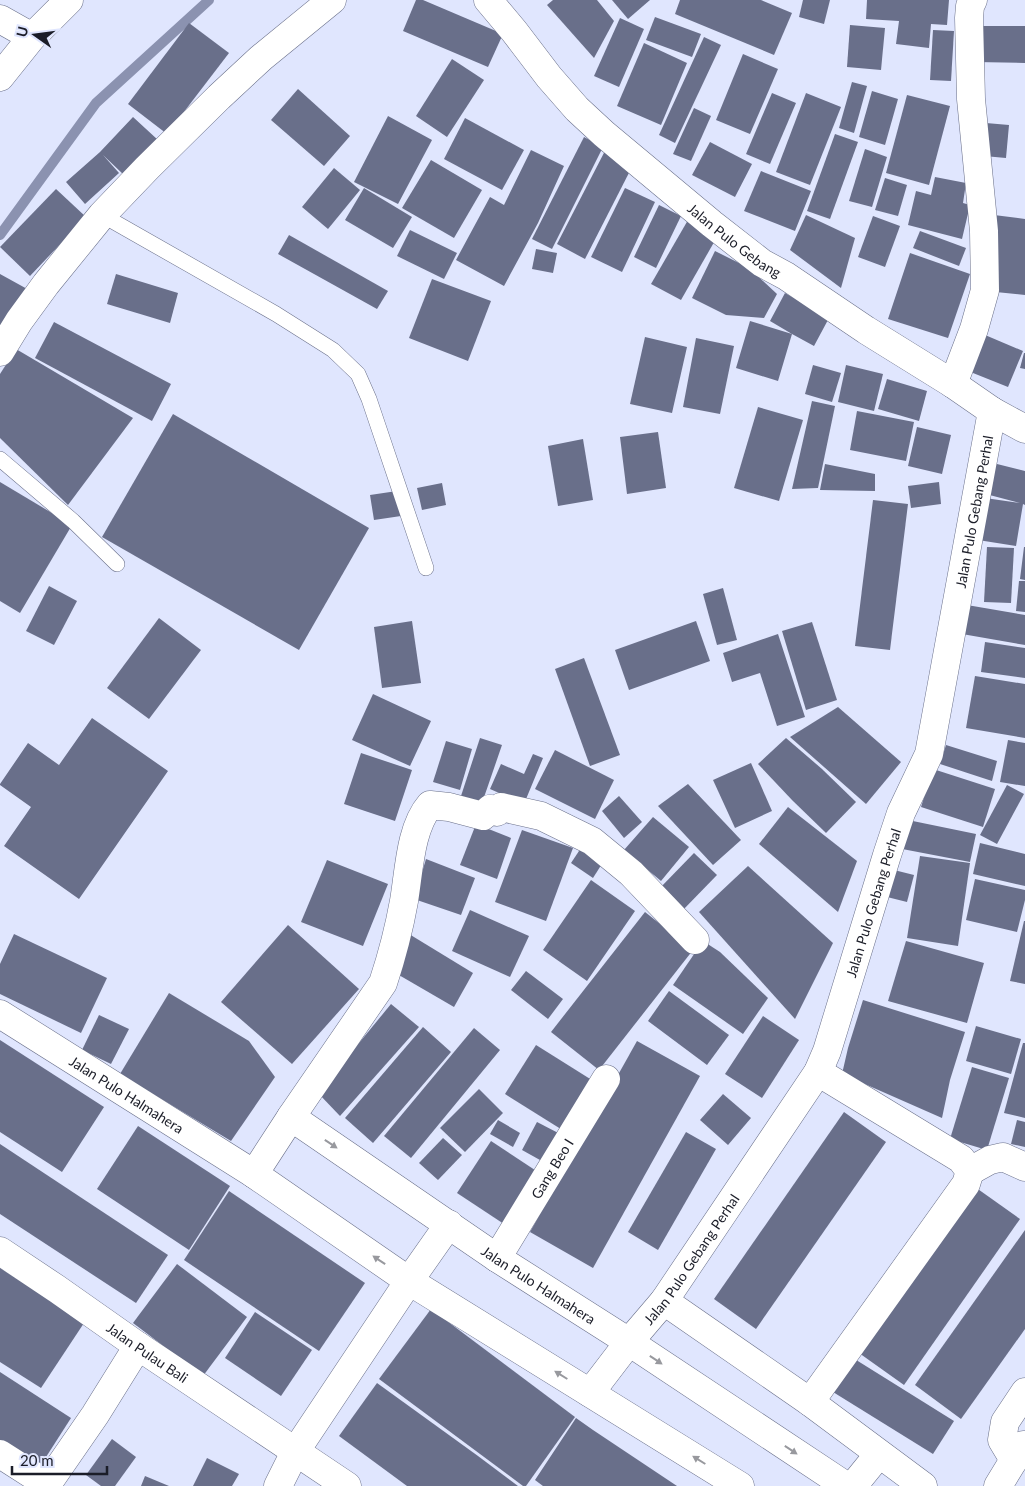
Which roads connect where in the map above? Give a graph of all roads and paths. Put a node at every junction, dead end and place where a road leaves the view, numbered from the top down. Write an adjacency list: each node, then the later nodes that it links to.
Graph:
1 (69, 0): 6 (street)
2 (332, 0): 8 (street)
3 (488, 0): 10 (street, Jalan Pulo Gebang)
4 (971, 2): 10 (street)
5 (0, 19): 6 (street)
6 (32, 37): 7 (street)
7 (0, 76)
8 (102, 215): 9 (street); 15 (lane)
9 (0, 352)
10 (953, 384): 11 (street, Jalan Pulo Gebang)
11 (992, 411): 12 (street, Jalan Pulo Gebang); 18 (street, Jalan Pulo Gebang Perhal)
12 (1025, 429)
13 (0, 459): 14 (lane)
14 (117, 564)
15 (426, 568)
16 (695, 940): 20 (street)
17 (0, 1014): 23 (street, Jalan Pulo Halmahera)
18 (818, 1072): 22 (street); 28 (street, Jalan Pulo Gebang Perhal)
19 (606, 1080): 26 (street, Gang Beo I)
20 (291, 1116): 23 (street); 24 (street, Jalan Pulo Halmahera, one-way to 24)
21 (1025, 1167): 22 (street)
22 (970, 1171): 33 (street)
23 (254, 1174): 27 (street, Jalan Pulo Halmahera, one-way to 23)
24 (449, 1224): 26 (street, Jalan Pulo Halmahera); 27 (street)
25 (0, 1251): 30 (street, Jalan Pulau Bali)
26 (498, 1258): 29 (street, Jalan Pulo Halmahera)
27 (409, 1281): 32 (street, Jalan Pulo Halmahera, one-way to 27); 35 (street)
28 (664, 1301): 29 (street, Jalan Pulo Gebang Perhal); 33 (street)
29 (629, 1342): 32 (street, Jalan Pulo Gebang Perhal); 42 (street, Jalan Pulo Halmahera, one-way to 42)
30 (138, 1346): 35 (street, Jalan Pulau Bali); 38 (street)
31 (1025, 1392): 34 (street)
32 (590, 1393): 41 (street, Jalan Pulo Halmahera, one-way to 32)
33 (810, 1402): 37 (street)
34 (1020, 1451): 45 (street)
35 (295, 1452): 39 (street); 40 (street, Jalan Pulau Bali)
36 (0, 1454): 38 (street)
37 (879, 1454): 43 (street); 44 (street)
38 (47, 1485)
39 (278, 1486)
40 (347, 1486)
41 (740, 1486)
42 (846, 1486)
43 (853, 1486)
44 (923, 1486)
45 (998, 1486)

